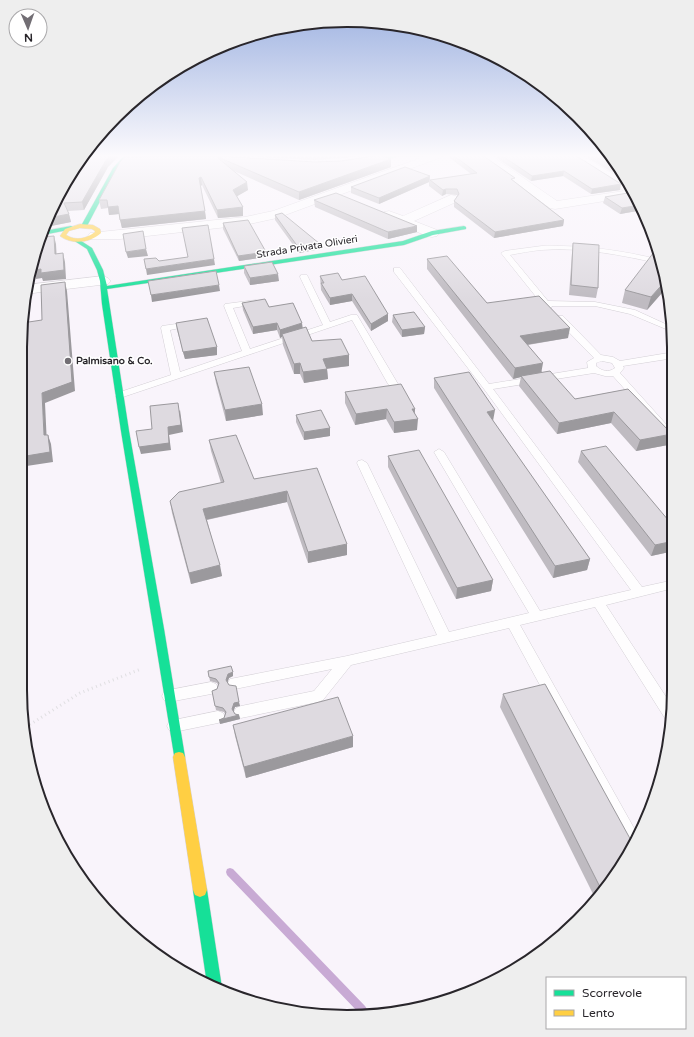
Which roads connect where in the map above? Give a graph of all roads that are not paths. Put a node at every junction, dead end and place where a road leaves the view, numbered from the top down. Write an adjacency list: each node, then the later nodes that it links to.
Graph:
1 (97, 203): 8 (main road)
2 (304, 203): 15 (street)
3 (441, 203): 7 (street)
4 (553, 203): 5 (street)
5 (565, 203)
6 (375, 209): 7 (street)
7 (403, 221): 12 (street)
8 (84, 226): 9 (main road); 15 (main road)
9 (71, 228): 11 (main road); 13 (main road)
10 (464, 228): 12 (main road, Strada Privata Olivieri)
11 (48, 232)
12 (432, 233): 19 (main road, Strada Privata Olivieri)
13 (72, 239): 14 (main road); 15 (main road); 19 (main road)
14 (46, 240)
15 (99, 243): 19 (main road)
16 (655, 261): 22 (lane)
17 (397, 270): 33 (lane)
18 (304, 277): 24 (lane)
19 (102, 280): 20 (street); 34 (main road)
20 (32, 289)
21 (265, 301): 26 (lane)
22 (545, 303): 25 (lane); 28 (lane)
23 (201, 322): 31 (lane)
24 (328, 326): 26 (lane); 32 (lane)
25 (666, 327)
26 (247, 353): 31 (lane)
27 (667, 357): 29 (lane)
28 (599, 358): 29 (lane); 30 (lane)
29 (617, 368): 30 (lane); 35 (lane)
30 (594, 370): 33 (lane)
31 (176, 376): 34 (lane)
32 (393, 384)
33 (487, 387): 39 (lane)
34 (120, 395): 47 (main road)
35 (667, 430)
36 (440, 452): 41 (lane)
37 (362, 463): 43 (lane)
38 (667, 586): 39 (lane)
39 (639, 592): 40 (lane)
40 (598, 602): 41 (lane); 48 (lane)
41 (537, 616): 42 (lane)
42 (512, 622): 43 (lane); 52 (lane)
43 (445, 638): 44 (lane)
44 (347, 661): 45 (lane); 49 (lane)
45 (235, 683)
46 (211, 688): 47 (lane)
47 (170, 696): 51 (main road)
48 (666, 707)
49 (241, 712)
50 (218, 717): 51 (lane)
51 (174, 726): 53 (main road)
52 (631, 838)
53 (214, 981)

